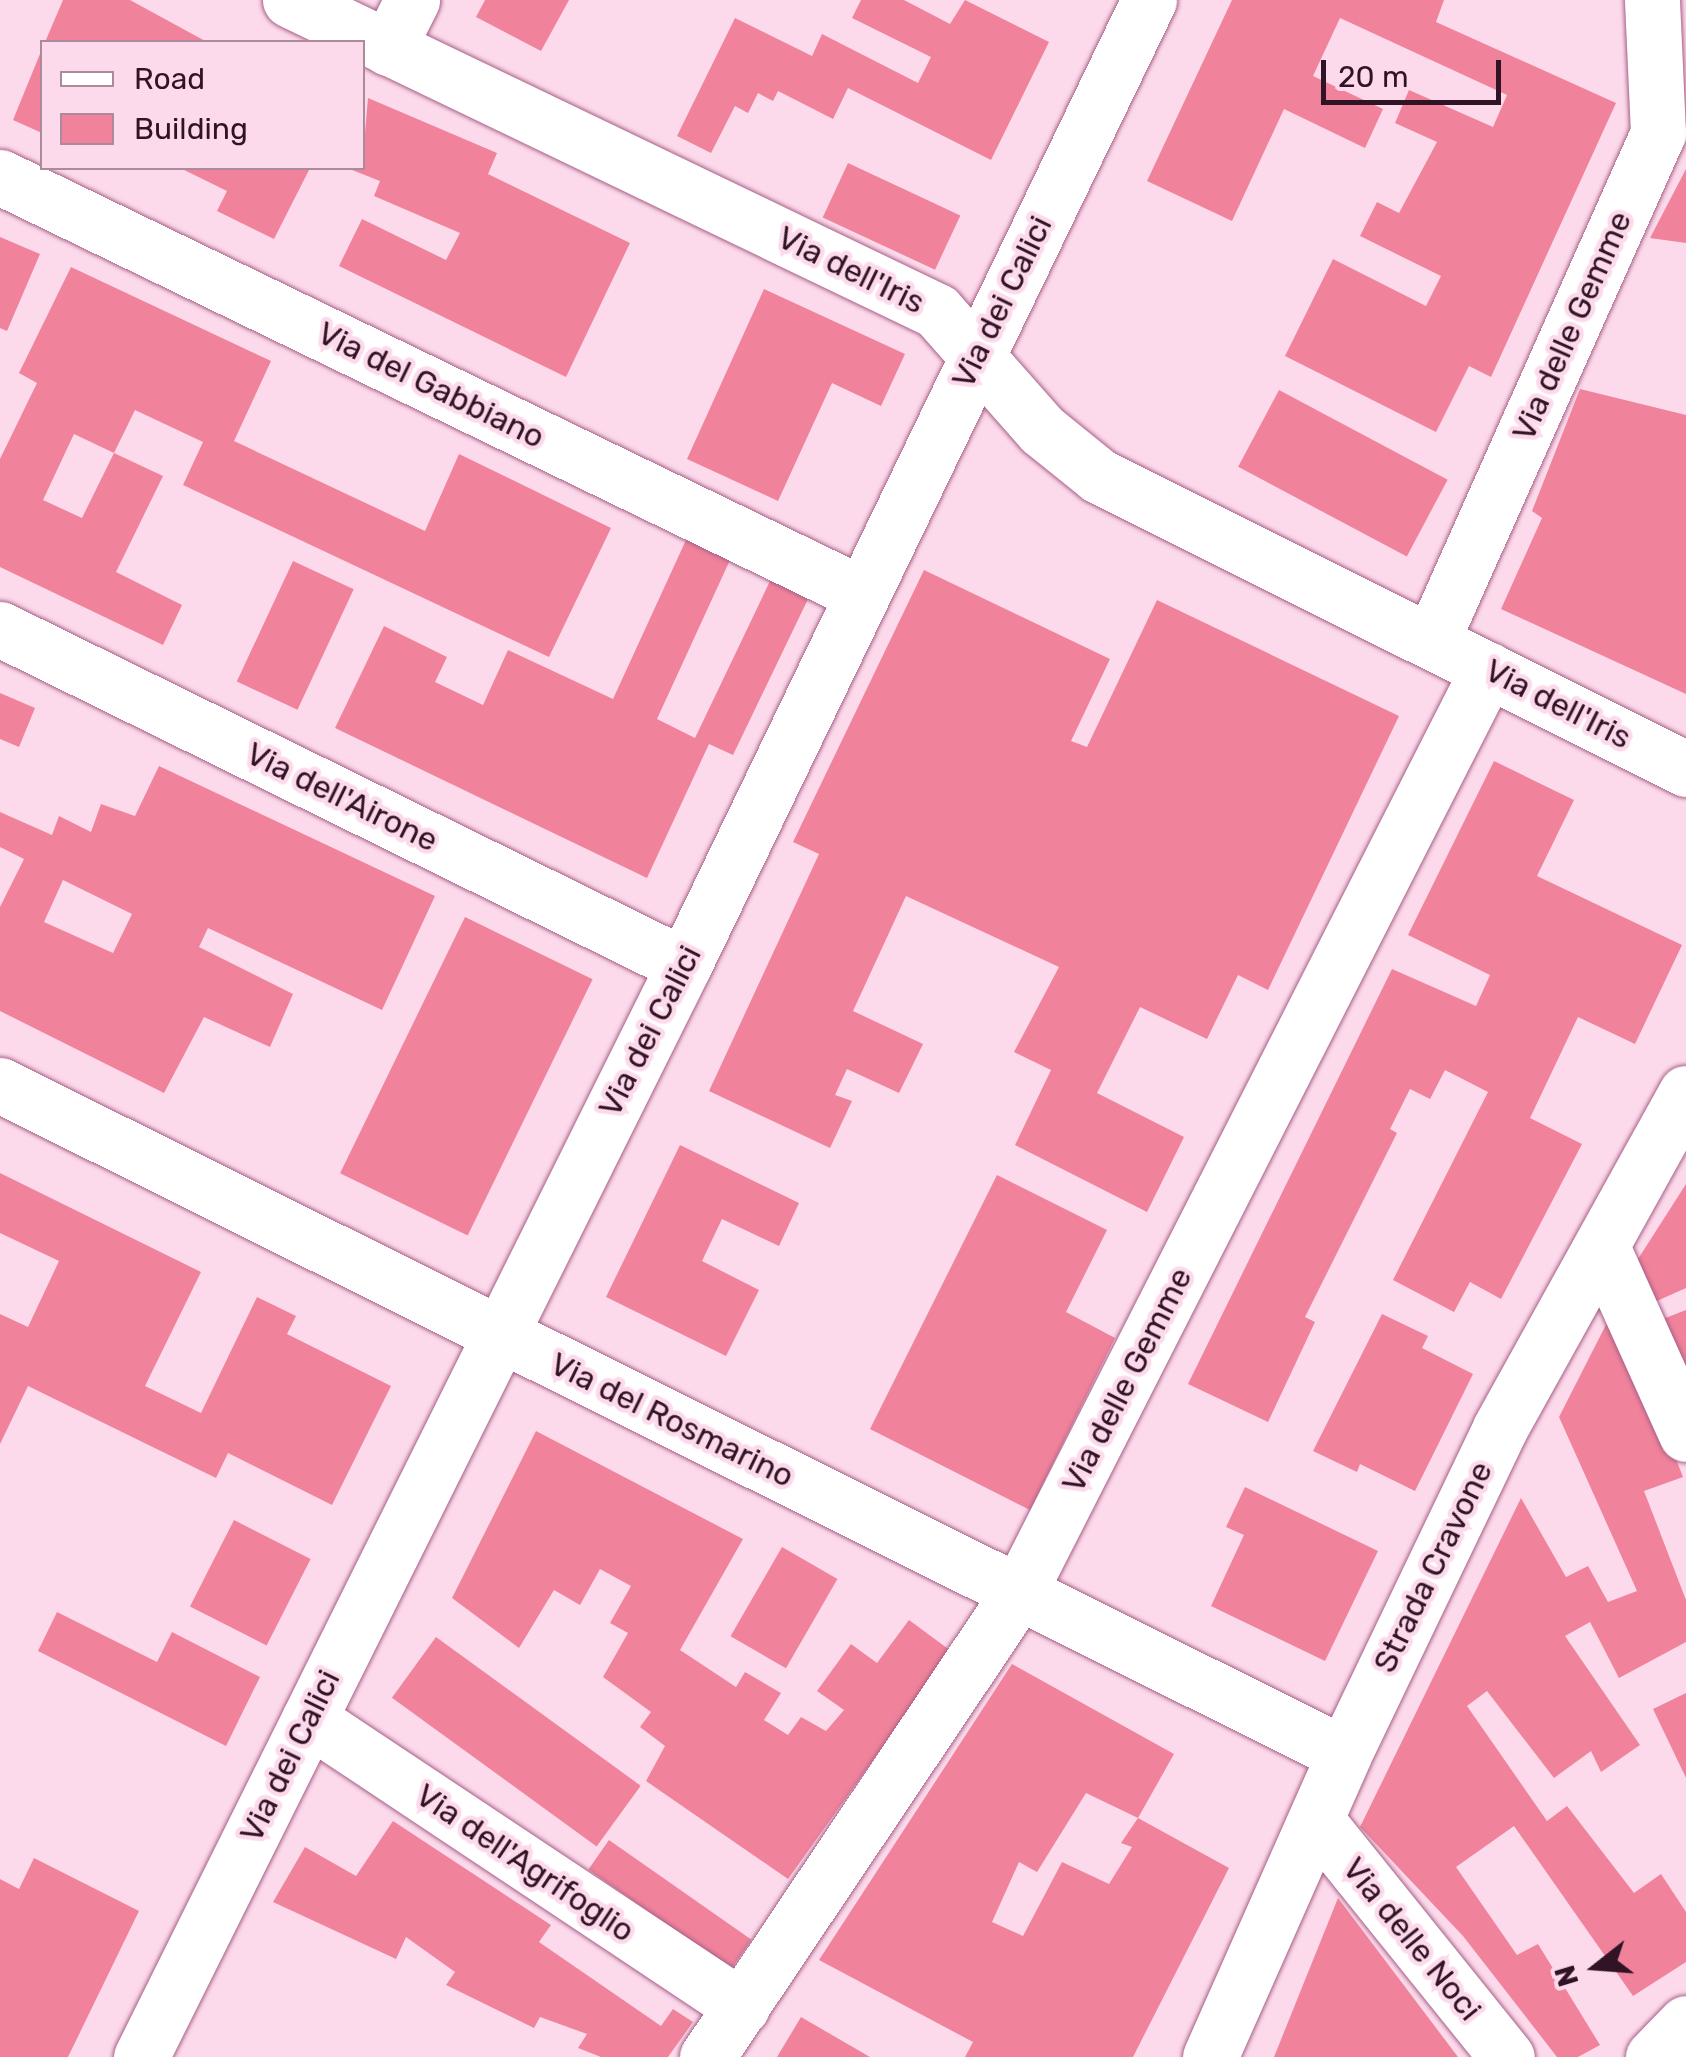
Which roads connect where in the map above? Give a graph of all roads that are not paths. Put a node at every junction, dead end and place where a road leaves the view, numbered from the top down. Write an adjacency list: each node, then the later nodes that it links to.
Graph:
1 (290, 0): 4 (street, Via dell'Iris)
2 (1148, 0): 6 (street, Via dei Calici)
3 (1652, 0): 9 (street, Via delle Gemme)
4 (400, 24): 6 (street, Via dell'Iris)
5 (0, 177): 7 (street, Via del Gabbiano)
6 (978, 351): 7 (street, Via dei Calici); 9 (street, Via dell'Iris)
7 (862, 594): 12 (street, Via dei Calici)
8 (0, 629): 12 (street, Via dell'Airone)
9 (1432, 640): 10 (street, Via dell'Iris)
10 (1488, 669): 11 (street, Via dell'Iris); 18 (street, Via delle Gemme)
11 (1686, 768)
12 (684, 965): 16 (street, Via dei Calici)
13 (0, 1085): 16 (street, Via del Rosmarino)
14 (1686, 1093): 15 (street, Strada Cravone)
15 (1602, 1247): 17 (street); 20 (street, Strada Cravone)
16 (499, 1334): 18 (street, Via del Rosmarino); 19 (street, Via dei Calici)
17 (1686, 1434)
18 (1020, 1592): 20 (street, Via del Rosmarino); 22 (street, Via delle Gemme)
19 (308, 1718): 22 (street, Via dell'Agrifoglio); 24 (street, Via dei Calici)
20 (1344, 1754): 21 (street, Strada Cravone)
21 (1316, 1821): 26 (street, Strada Cravone); 27 (street, Via delle Noci)
22 (742, 2007): 25 (street, Via delle Gemme)
23 (1686, 2023): 28 (street)
24 (142, 2057)
25 (708, 2057)
26 (1210, 2057)
27 (1507, 2057)
28 (1653, 2057)

